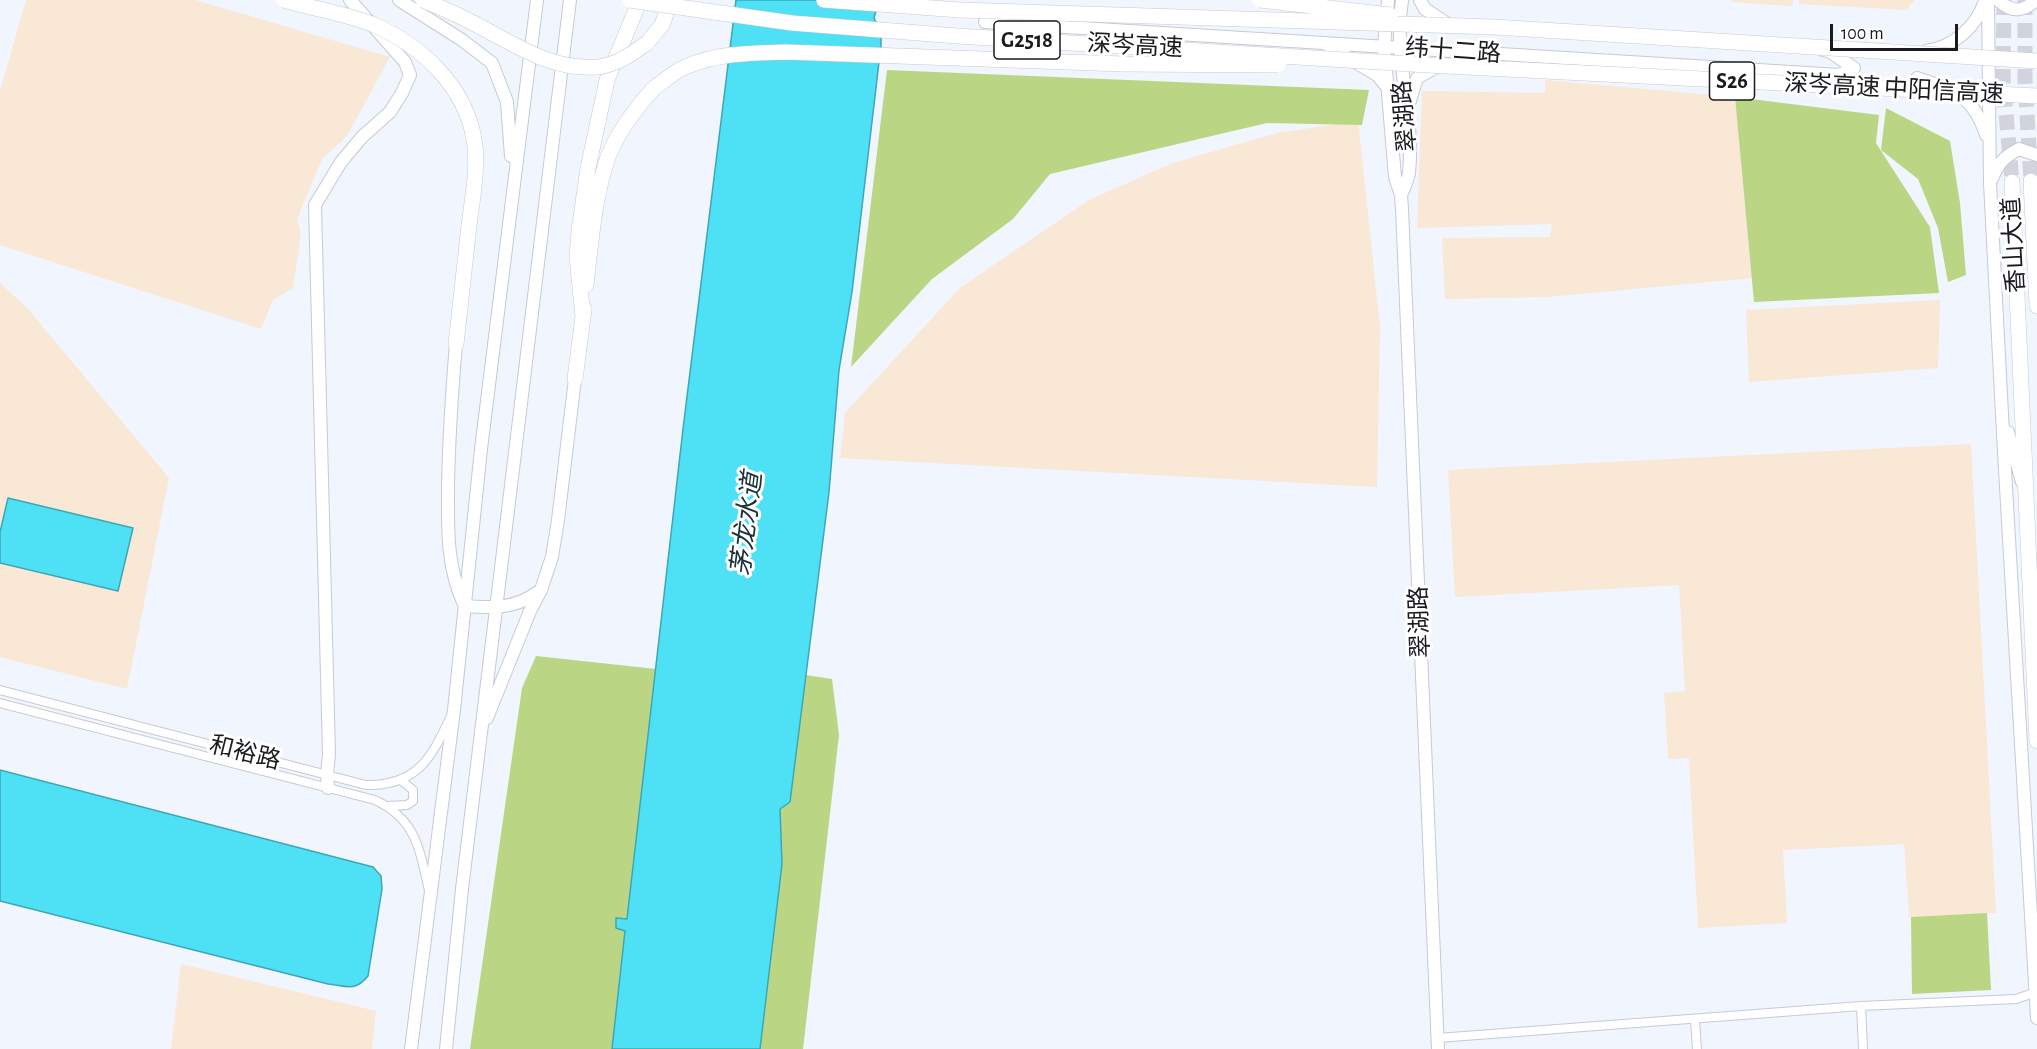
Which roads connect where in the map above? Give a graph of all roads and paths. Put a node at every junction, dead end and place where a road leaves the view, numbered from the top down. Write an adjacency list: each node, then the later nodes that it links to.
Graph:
1 (284, 0): 45 (highway, bridge)
2 (350, 0): 57 (street)
3 (399, 0): 42 (street)
4 (423, 0): 9 (highway, bridge)
5 (537, 0): 42 (street)
6 (570, 0): 51 (street)
7 (629, 0): 31 (highway, 深岑高速 / G2518, bridge)
8 (640, 0): 44 (highway, bridge)
9 (671, 0)
10 (824, 0): 23 (highway, 深岑高速 / G2518, bridge)
11 (1260, 0): 23 (highway, bridge)
12 (1386, 0): 18 (street); 21 (street, 翠湖路)
13 (1402, 0): 22 (street, 翠湖路)
14 (1419, 0): 24 (street)
15 (1986, 0): 29 (street); 36 (street)
16 (1998, 0): 17 (street)
17 (2036, 0)
18 (1287, 21): 20 (street); 21 (street)
19 (984, 22): 20 (street, 纬十二路)
20 (1050, 26): 25 (street, 纬十二路)
21 (1384, 26): 22 (street); 26 (street, 翠湖路)
22 (1399, 27): 24 (street); 27 (street, 翠湖路)
23 (1494, 27): 30 (highway, 深岑高速 中阳信高速 / S26, bridge)
24 (1458, 30): 28 (street, 纬十二路)
25 (1323, 42): 26 (street, 纬十二路); 33 (street)
26 (1384, 46): 27 (street, 纬十二路); 33 (street, 翠湖路)
27 (1400, 48): 28 (street, 纬十二路); 35 (street, 翠湖路)
28 (1468, 52): 35 (street)
29 (1905, 55)
30 (2037, 61)
31 (1427, 65): 34 (highway, 深岑高速 中阳信高速 / S26, bridge); 44 (highway, bridge)
32 (1917, 78): 36 (street)
33 (1388, 87): 41 (street, 翠湖路)
34 (2037, 96)
35 (1408, 111): 41 (street, 翠湖路)
36 (1990, 148): 40 (street)
37 (2037, 155): 40 (street)
38 (2031, 181): 43 (highway, 香山大道)
39 (2012, 182): 48 (highway, 香山大道)
40 (1990, 183): 47 (street)
41 (1401, 195): 68 (street, 翠湖路)
42 (513, 197): 50 (street)
43 (2037, 306)
44 (583, 317): 46 (highway)
45 (456, 344): 50 (street)
46 (575, 379): 49 (street)
47 (2002, 408): 48 (street); 63 (street)
48 (2026, 498): 56 (highway, 香山大道)
49 (541, 590): 51 (street); 55 (street)
50 (465, 606): 51 (street); 54 (street)
51 (497, 609): 55 (street)
52 (0, 690): 57 (street, 和裕路)
53 (0, 703): 59 (street, 和裕路)
54 (454, 710): 58 (street, 和裕路); 61 (street)
55 (480, 733): 70 (street)
56 (2037, 741)
57 (327, 774): 58 (street, 和裕路); 59 (street)
58 (402, 781): 60 (street)
59 (328, 788): 60 (street, 和裕路)
60 (388, 806): 61 (street, 和裕路)
61 (430, 895): 69 (street)
62 (2037, 943): 63 (street)
63 (2034, 964): 64 (street)
64 (2036, 992): 65 (street); 66 (street)
65 (1861, 1006): 67 (street); 72 (street)
66 (2037, 1018)
67 (1695, 1019): 68 (street); 71 (street)
68 (1438, 1043)
69 (411, 1049)
70 (446, 1049)
71 (1697, 1049)
72 (1863, 1049)

